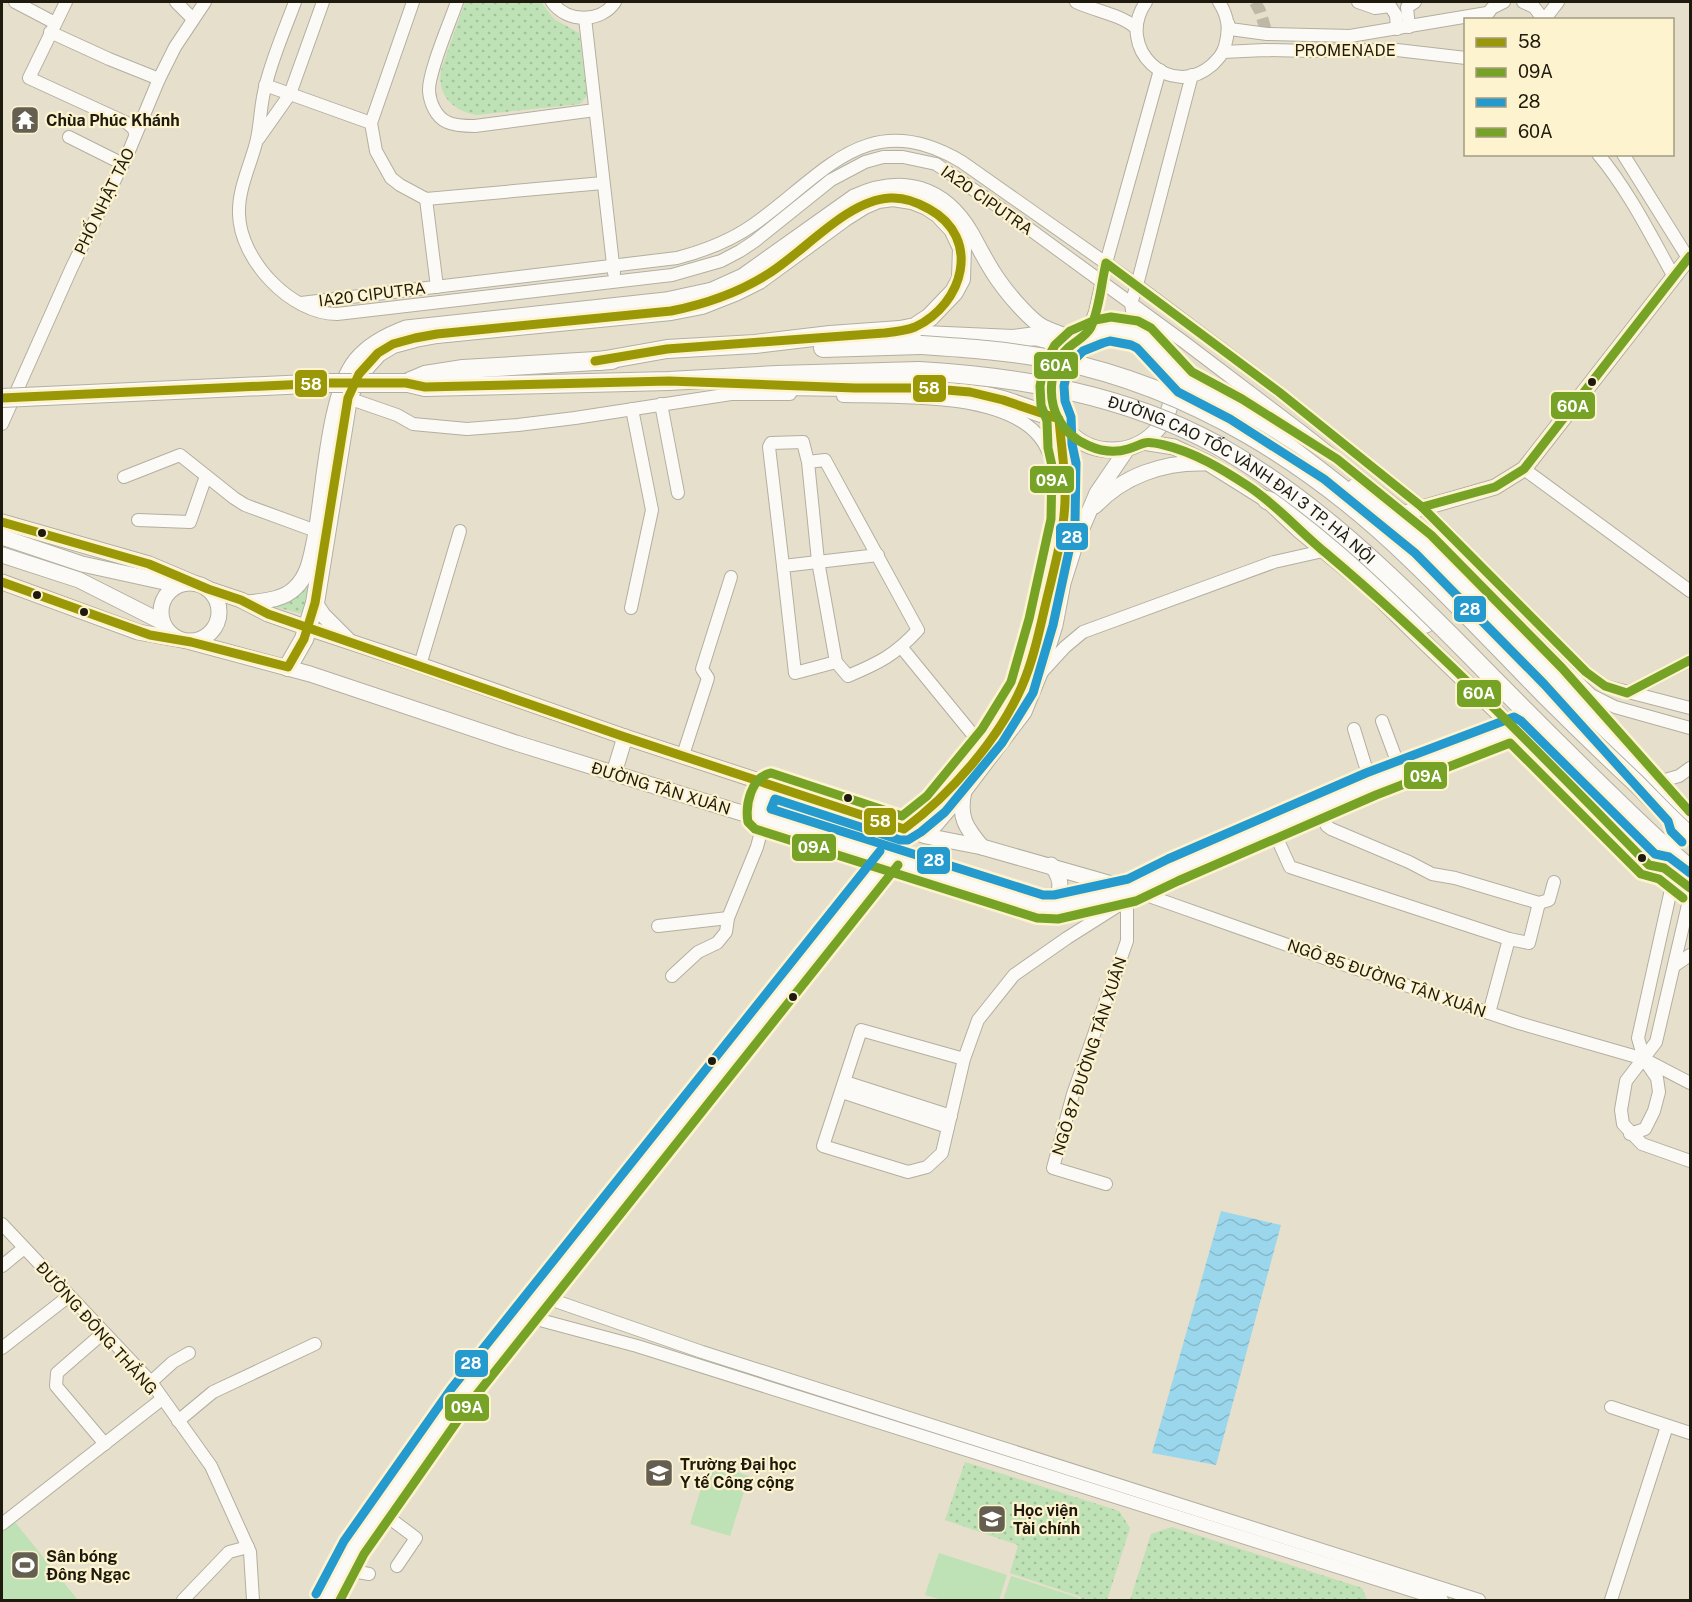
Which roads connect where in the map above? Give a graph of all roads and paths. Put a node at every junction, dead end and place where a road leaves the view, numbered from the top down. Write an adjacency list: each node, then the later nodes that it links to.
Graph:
1 (15, 2): 26 (street)
2 (66, 2): 26 (street, PHỐ NHẬT TẢO)
3 (176, 2): 23 (street)
4 (205, 2): 23 (street)
5 (295, 2): 34 (street)
6 (323, 2): 35 (street)
7 (413, 2): 37 (street)
8 (457, 2): 36 (street)
9 (552, 2): 20 (street)
10 (615, 2): 20 (street)
11 (1076, 2): 27 (street)
12 (1144, 2): 27 (street)
13 (1219, 2): 25 (street)
14 (1358, 2): 28 (street)
15 (1415, 2): 28 (street)
16 (1501, 2): 19 (street)
17 (1522, 2): 21 (street)
18 (1558, 2): 22 (street)
19 (1485, 16)
20 (585, 18): 36 (street)
21 (1542, 18)
22 (1546, 18)
23 (193, 19): 33 (street)
24 (1464, 19): 28 (street)
25 (1228, 23): 28 (street); 29 (street)
26 (52, 27): 33 (street); 38 (street, PHỐ NHẬT TẢO)
27 (1135, 27): 31 (street)
28 (1403, 28)
29 (1223, 52): 30 (street, PROMENADE); 32 (street)
30 (1464, 58)
31 (1160, 70): 32 (street); 47 (street)
32 (1192, 75): 52 (street)
33 (159, 79): 38 (street)
34 (265, 85): 35 (street); 40 (street)
35 (290, 94): 37 (street); 40 (street)
36 (595, 110): 44 (street)
37 (371, 123): 45 (street)
38 (135, 134): 43 (street, PHỐ NHẬT TẢO)
39 (69, 137): 43 (street)
40 (256, 141): 54 (street)
41 (1600, 156): 49 (street)
42 (1624, 156): 46 (street)
43 (123, 164): 64 (street, PHỐ NHẬT TẢO)
44 (603, 183): 45 (street); 48 (street)
45 (426, 199): 53 (street)
46 (1689, 257): 49 (main road)
47 (1106, 263): 48 (street, IA20 CIPUTRA); 50 (street); 52 (street, IA20 CIPUTRA)
48 (613, 267): 51 (street); 53 (street, IA20 CIPUTRA)
49 (1674, 277): 76 (main road)
50 (1101, 281): 51 (street, IA20 CIPUTRA); 55 (street, IA20 CIPUTRA); 58 (street)
51 (615, 282): 54 (street, IA20 CIPUTRA)
52 (1137, 285): 55 (street); 82 (street, IA20 CIPUTRA)
53 (437, 287): 54 (street, IA20 CIPUTRA)
54 (301, 303)
55 (1131, 303): 57 (street); 83 (street, IA20 CIPUTRA)
56 (877, 332): 58 (highway); 59 (highway); 65 (highway)
57 (1135, 333): 58 (main road); 60 (main road)
58 (1078, 341): 68 (main road); 87 (main road)
59 (600, 361): 62 (highway); 135 (highway, ĐƯỜNG CAO TỐC VÀNH ĐAI 3 TP. HÀ NỘI, bridge)
60 (1167, 364): 70 (main road); 72 (main road)
61 (669, 381): 62 (highway); 68 (highway); 140 (highway, ĐƯỜNG CAO TỐC VÀNH ĐAI 3 TP. HÀ NỘI, bridge)
62 (406, 383): 64 (highway, bridge)
63 (2, 389): 64 (street)
64 (9, 393): 69 (street, PHỐ NHẬT TẢO)
65 (348, 398): 67 (street); 101 (highway)
66 (661, 404): 67 (street); 71 (street); 79 (street)
67 (632, 409): 102 (street)
68 (1059, 419): 71 (street); 73 (main road); 81 (main road)
69 (2, 424)
70 (1260, 426): 127 (main road); 135 (highway, bridge); 135 (main road)
71 (1039, 436): 81 (street)
72 (1143, 442): 73 (main road); 75 (main road)
73 (1127, 449): 84 (main road)
74 (808, 462): 92 (street); 93 (street); 94 (street)
75 (1208, 463): 80 (main road); 84 (main road)
76 (1524, 469): 82 (main road); 99 (street)
77 (206, 476): 78 (street); 85 (street); 87 (street)
78 (124, 477)
79 (678, 493)
80 (1267, 500): 90 (main road); 140 (highway, bridge); 140 (main road)
81 (1065, 501): 107 (main road)
82 (1422, 507): 83 (main road); 114 (street, IA20 CIPUTRA)
83 (1405, 513): 117 (street, IA20 CIPUTRA)
84 (1087, 514): 107 (main road)
85 (138, 520)
86 (2, 522): 98 (main road)
87 (316, 531): 100 (main road)
88 (460, 531): 111 (street)
89 (2, 537): 97 (main road)
90 (1323, 551): 113 (street); 119 (main road)
91 (2, 555): 103 (main road)
92 (878, 555): 93 (street); 108 (street)
93 (819, 561): 94 (street); 110 (street)
94 (783, 566): 110 (street)
95 (731, 577): 122 (street)
96 (2, 582): 105 (main road, ĐƯỜNG TÂN XUÂN)
97 (178, 585): 98 (main road); 103 (main road)
98 (202, 586): 100 (main road); 105 (main road)
99 (1690, 591)
100 (248, 603): 104 (main road)
101 (315, 603): 104 (highway); 106 (main road)
102 (631, 608)
103 (162, 622): 105 (main road)
104 (308, 628): 106 (main road); 112 (highway)
105 (184, 640): 112 (main road, ĐƯỜNG TÂN XUÂN)
106 (349, 642): 111 (main road)
107 (1042, 643): 113 (main road); 121 (main road)
108 (902, 648): 110 (street); 121 (street)
109 (1690, 660): 114 (street)
110 (836, 662)
111 (420, 665): 120 (main road)
112 (288, 667): 125 (main road, ĐƯỜNG TÂN XUÂN)
113 (1040, 674): 129 (main road)
114 (1627, 693): 115 (street, IA20 CIPUTRA)
115 (1690, 708)
116 (1382, 721): 124 (street)
117 (1690, 728)
118 (1354, 729): 126 (street)
119 (1513, 729): 124 (main road, ĐƯỜNG TÂN XUÂN); 140 (main road)
120 (625, 736): 122 (main road); 125 (main road)
121 (983, 747): 134 (main road)
122 (683, 756): 128 (main road)
123 (1690, 768): 127 (street)
124 (1401, 772): 126 (main road, ĐƯỜNG TÂN XUÂN)
125 (614, 773): 132 (main road, ĐƯỜNG TÂN XUÂN)
126 (1371, 784): 131 (main road, ĐƯỜNG TÂN XUÂN)
127 (1651, 784): 135 (main road)
128 (771, 785): 132 (main road); 134 (main road)
129 (964, 791): 136 (main road); 137 (main road)
130 (1690, 807): 135 (street)
131 (1318, 808): 133 (main road, ĐƯỜNG TÂN XUÂN); 145 (street)
132 (762, 819): 138 (main road, ĐƯỜNG TÂN XUÂN); 147 (street)
133 (1272, 827): 143 (main road, ĐƯỜNG TÂN XUÂN); 150 (street)
134 (904, 829): 136 (main road)
135 (1686, 830): 140 (main road)
136 (924, 836): 137 (main road)
137 (982, 847): 139 (main road)
138 (889, 858): 146 (main road, ĐƯỜNG TÂN XUÂN); 168 (street)
139 (1051, 866): 143 (main road); 146 (main road)
140 (1680, 871): 142 (main road); 149 (street)
141 (1554, 882): 145 (street)
142 (1690, 888)
143 (1130, 895): 146 (main road, ĐƯỜNG TÂN XUÂN); 155 (street, NGÕ 85 ĐƯỜNG TÂN XUÂN); 156 (street); 163 (street, NGÕ 87 ĐƯỜNG TÂN XUÂN)
144 (1690, 896): 151 (street)
145 (1539, 903): 150 (street)
146 (1041, 907)
147 (728, 918): 148 (street); 154 (street)
148 (658, 926)
149 (1661, 934): 151 (street); 157 (street)
150 (1509, 939): 155 (street)
151 (1685, 940): 153 (street)
152 (1690, 955): 153 (street)
153 (1674, 966): 157 (street)
154 (672, 976)
155 (1489, 1014): 157 (street, NGÕ 85 ĐƯỜNG TÂN XUÂN)
156 (964, 1059): 159 (street); 160 (street)
157 (1644, 1059): 158 (street, NGÕ 85 ĐƯỜNG TÂN XUÂN); 161 (street); 161 (street)
158 (1690, 1083)
159 (843, 1087): 160 (street); 160 (street)
160 (949, 1122)
161 (1630, 1134): 162 (street)
162 (1690, 1161)
163 (1106, 1184)
164 (2, 1224): 165 (street, ĐƯỜNG ĐÔNG THẮNG)
165 (24, 1248): 166 (street); 167 (street, ĐƯỜNG ĐÔNG THẮNG)
166 (2, 1266)
167 (69, 1296): 170 (street, ĐƯỜNG ĐÔNG THẮNG); 172 (street)
168 (541, 1296): 169 (street); 191 (street)
169 (525, 1316): 181 (street); 190 (street)
170 (103, 1333): 174 (street, ĐƯỜNG ĐÔNG THẮNG); 180 (street)
171 (315, 1344): 177 (street)
172 (2, 1348)
173 (189, 1353): 174 (street)
174 (151, 1382): 175 (street, ĐƯỜNG ĐÔNG THẮNG)
175 (162, 1399): 177 (street, ĐƯỜNG ĐÔNG THẮNG); 180 (street)
176 (1611, 1407): 178 (street)
177 (178, 1421): 183 (street, ĐƯỜNG ĐÔNG THẮNG)
178 (1667, 1425): 179 (street); 192 (street)
179 (1690, 1433)
180 (105, 1444): 182 (street)
181 (380, 1511): 184 (street); 185 (street)
182 (2, 1524)
183 (248, 1547): 187 (street); 188 (street, ĐƯỜNG ĐÔNG THẮNG)
184 (397, 1566)
185 (342, 1569): 186 (street); 189 (street)
186 (369, 1575)
187 (183, 1600)
188 (253, 1600)
189 (327, 1600)
190 (1442, 1600)
191 (1479, 1600)
192 (1611, 1600)

